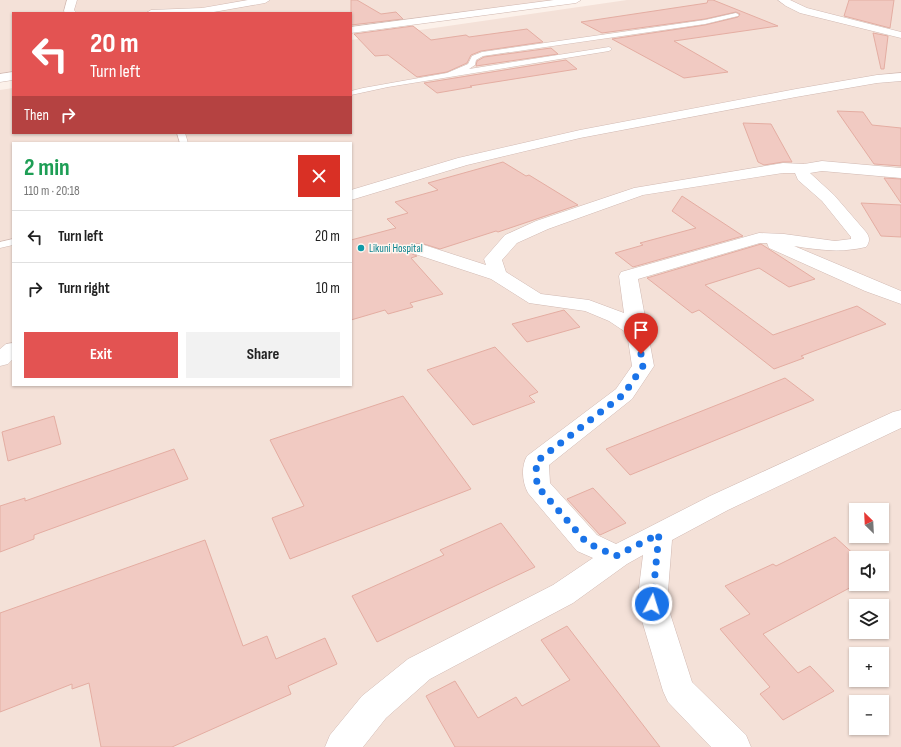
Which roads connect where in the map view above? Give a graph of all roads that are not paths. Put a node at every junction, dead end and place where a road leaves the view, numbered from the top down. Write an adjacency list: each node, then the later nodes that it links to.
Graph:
1 (72, 0): 7 (street)
2 (203, 0): 6 (street)
3 (265, 0): 6 (street)
4 (576, 0): 10 (street)
5 (783, 0): 11 (street)
6 (170, 11): 8 (street)
7 (70, 12)
8 (160, 12)
9 (736, 15): 13 (lane)
10 (352, 30)
11 (901, 35)
12 (609, 49): 13 (lane)
13 (449, 75): 17 (lane)
14 (12, 76): 16 (street)
15 (901, 77): 20 (street)
16 (0, 78)
17 (352, 93)
18 (804, 169): 19 (street); 21 (street); 25 (street)
19 (901, 173)
20 (352, 196)
21 (759, 238): 26 (street); 27 (street)
22 (12, 242): 23 (lane)
23 (0, 245)
24 (418, 249): 25 (street)
25 (498, 275): 27 (street)
26 (901, 298)
27 (637, 330): 32 (street)
28 (12, 350): 29 (street)
29 (0, 359)
30 (901, 418): 31 (street)
31 (659, 534): 32 (street); 34 (street)
32 (616, 556): 33 (street)
33 (346, 744)
34 (734, 747)

